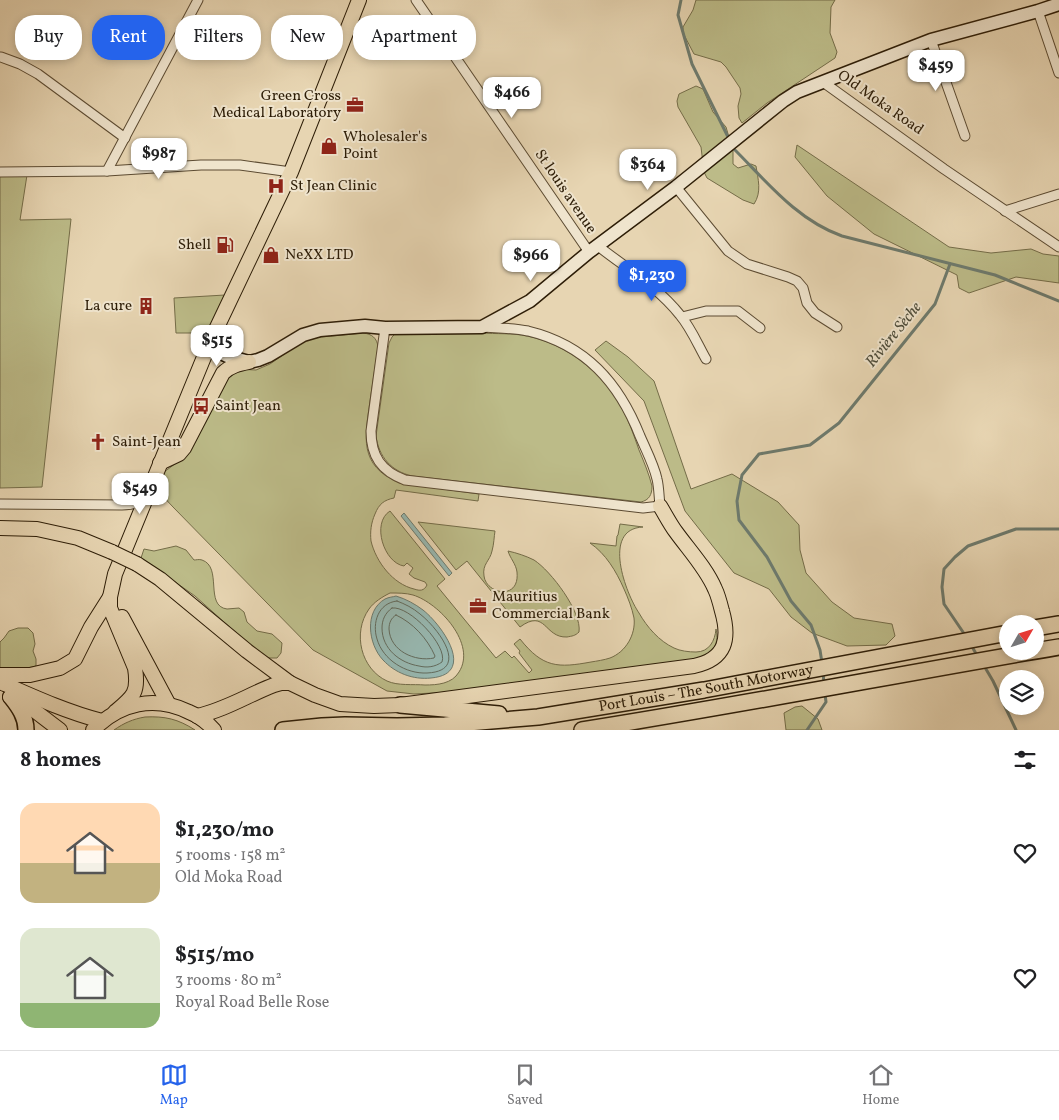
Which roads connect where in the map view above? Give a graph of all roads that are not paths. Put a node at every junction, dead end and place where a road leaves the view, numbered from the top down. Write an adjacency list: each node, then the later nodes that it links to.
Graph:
1 (198, 0): 11 (street)
2 (359, 0): 14 (main road)
3 (416, 0): 19 (street, St louis avenue)
4 (1059, 4): 5 (street)
5 (1038, 11): 6 (street); 8 (street)
6 (931, 40): 9 (street); 10 (street)
7 (1, 57): 11 (street)
8 (1058, 69)
9 (823, 82): 15 (street, Old Moka Road); 17 (street, Old Moka Road)
10 (965, 136)
11 (125, 138): 12 (street)
12 (107, 171): 13 (street); 14 (street)
13 (0, 172)
14 (291, 172): 25 (main road)
15 (676, 187): 19 (street, Old Moka Road); 22 (street)
16 (1059, 194): 17 (street)
17 (1005, 211): 18 (street, Old Moka Road)
18 (1059, 247)
19 (594, 249): 20 (street, St louis avenue); 21 (street, Old Moka Road)
20 (682, 317): 24 (street); 26 (street, St louis avenue)
21 (482, 327): 23 (street); 31 (street)
22 (837, 327)
23 (385, 328): 27 (street); 31 (street)
24 (760, 328)
25 (211, 340): 27 (street); 28 (main road)
26 (706, 359)
27 (249, 362): 28 (main road)
28 (160, 463): 29 (main road)
29 (147, 497): 30 (street); 33 (main road)
30 (0, 504)
31 (660, 506): 43 (main road)
32 (0, 528): 40 (main road, bridge)
33 (111, 593): 38 (main road); 42 (main road); 44 (main road)
34 (1059, 624): 35 (highway)
35 (1044, 626)
36 (999, 635): 46 (highway, Port Louis – The South Motorway)
37 (1059, 648): 47 (highway, Port Louis – The South Motorway)
38 (0, 675)
39 (0, 682): 48 (main road)
40 (290, 683): 43 (main road); 45 (main road)
41 (6, 695): 49 (highway); 50 (main road)
42 (168, 704): 44 (main road); 45 (main road)
43 (400, 705): 46 (highway)
44 (115, 712): 48 (main road)
45 (197, 716): 51 (main road)
46 (538, 717): 52 (highway, Port Louis – The South Motorway)
47 (621, 724): 53 (highway, Port Louis – The South Motorway); 54 (highway)
48 (98, 726)
49 (26, 730)
50 (60, 730)
51 (214, 730)
52 (283, 730)
53 (582, 730)
54 (600, 730)

